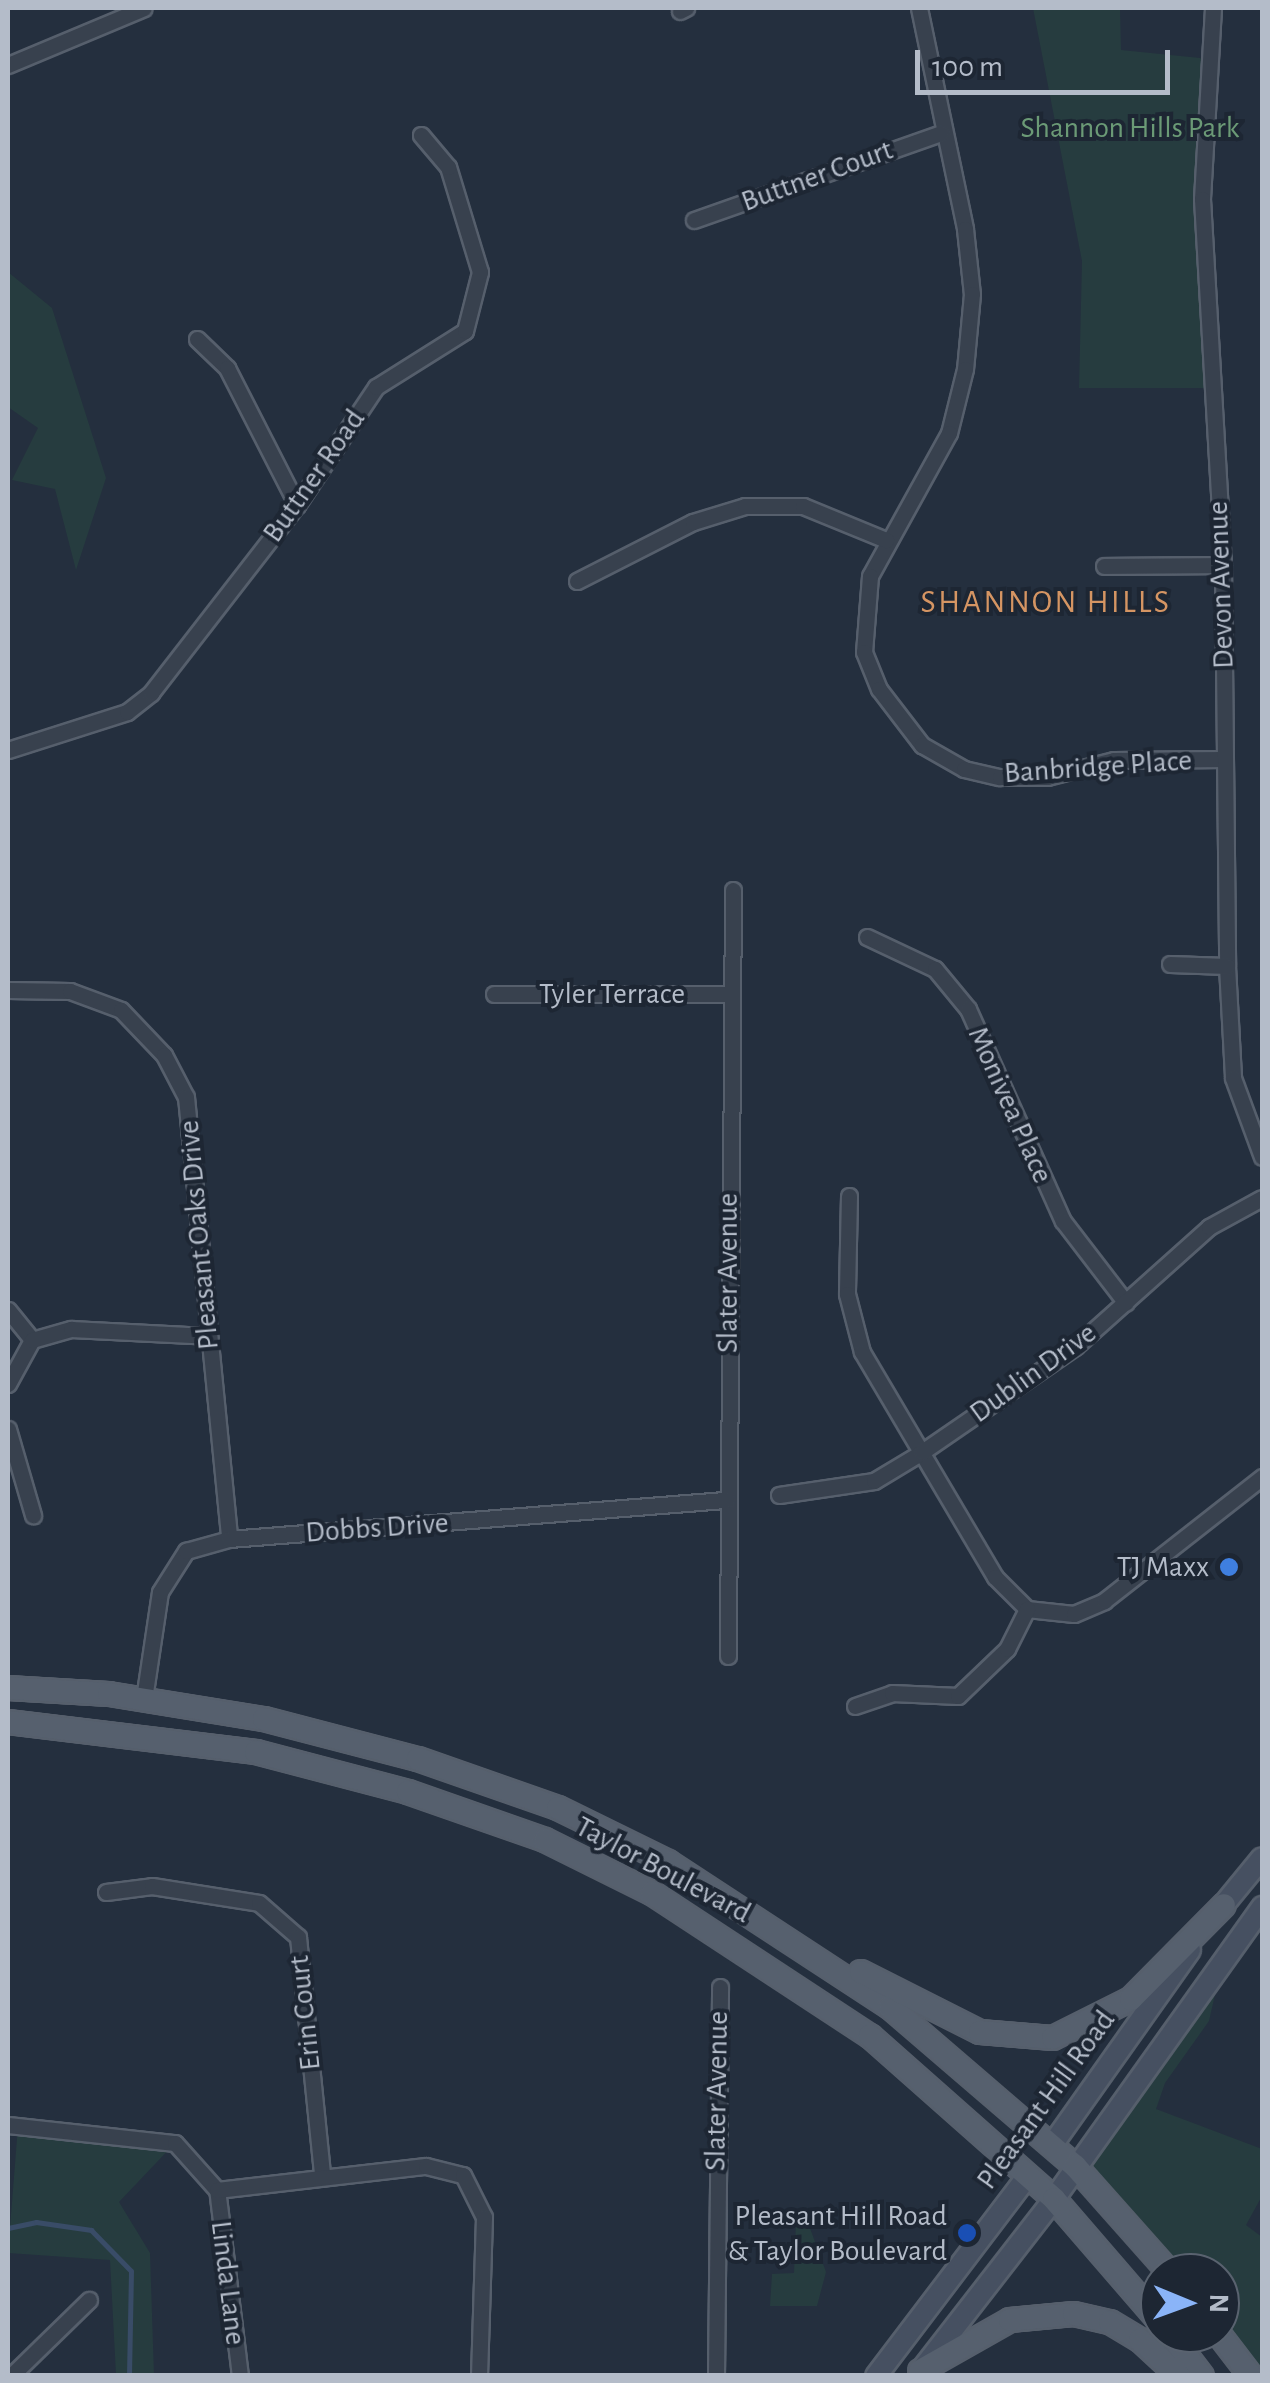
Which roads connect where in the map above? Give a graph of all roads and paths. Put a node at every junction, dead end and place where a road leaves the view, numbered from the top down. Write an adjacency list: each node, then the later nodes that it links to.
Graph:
1 (144, 8): 4 (street)
2 (919, 8): 5 (street, Banbridge Place)
3 (1213, 8): 11 (street, Devon Avenue)
4 (8, 65)
5 (940, 133): 7 (street, Buttner Court); 10 (street, Banbridge Place)
6 (421, 135): 9 (street, Buttner Road)
7 (694, 220)
8 (197, 339): 9 (street)
9 (297, 505): 14 (street, Buttner Road)
10 (886, 540): 13 (street); 15 (street, Banbridge Place)
11 (1222, 565): 12 (street); 15 (street, Devon Avenue)
12 (1104, 566)
13 (576, 581)
14 (8, 750)
15 (1225, 759): 19 (street, Devon Avenue)
16 (733, 890): 22 (street, Slater Avenue)
17 (867, 936): 26 (street, Monivea Place)
18 (1170, 964): 19 (street)
19 (1227, 966): 23 (street, Devon Avenue)
20 (8, 990): 28 (street, Pleasant Oaks Drive)
21 (494, 994): 22 (street, Tyler Terrace)
22 (730, 994): 35 (street, Slater Avenue)
23 (1262, 1157)
24 (849, 1196): 32 (street)
25 (1262, 1198): 26 (street, Dublin Drive)
26 (1126, 1303): 32 (street, Dublin Drive)
27 (8, 1310): 29 (street)
28 (207, 1336): 29 (street); 37 (street, Pleasant Oaks Drive)
29 (32, 1340): 30 (street)
30 (8, 1384)
31 (8, 1429): 36 (street)
32 (922, 1452): 34 (street, Dublin Drive); 38 (street)
33 (1262, 1476): 38 (street)
34 (778, 1495)
35 (727, 1500): 37 (street, Dobbs Drive); 39 (street, Slater Avenue)
36 (33, 1515)
37 (229, 1539): 41 (street, Dobbs Drive)
38 (1027, 1609): 42 (street)
39 (728, 1656)
40 (8, 1688): 41 (main road, Taylor Boulevard)
41 (144, 1699): 48 (main road, Taylor Boulevard)
42 (855, 1706)
43 (8, 1722): 54 (main road, Taylor Boulevard)
44 (1262, 1858): 46 (main road, Pleasant Hill Road)
45 (106, 1892): 53 (street, Erin Court)
46 (1224, 1905): 48 (main road); 51 (main road, Pleasant Hill Road)
47 (1262, 1907): 52 (main road, Pleasant Hill Road)
48 (771, 1924): 51 (main road, Taylor Boulevard)
49 (720, 1987): 66 (street, Slater Avenue)
50 (8, 2125): 55 (street, Linda Lane)
51 (1052, 2145): 52 (main road, Taylor Boulevard); 54 (main road, Pleasant Hill Road)
52 (1074, 2166): 56 (main road, Pleasant Hill Road); 57 (main road, Taylor Boulevard)
53 (322, 2174): 55 (street, Linda Lane); 65 (street, Linda Lane)
54 (1028, 2176): 56 (main road, Taylor Boulevard); 67 (main road, Pleasant Hill Road)
55 (217, 2190): 64 (street, Linda Lane)
56 (1054, 2199): 58 (main road, Taylor Boulevard); 62 (main road, Pleasant Hill Road)
57 (1152, 2253)
58 (1140, 2299)
59 (89, 2300): 63 (street)
60 (1184, 2353): 69 (main road)
61 (1234, 2353): 70 (main road)
62 (919, 2373): 68 (main road)
63 (12, 2376)
64 (240, 2376)
65 (479, 2376)
66 (716, 2376)
67 (876, 2376)
68 (1179, 2376)
69 (1202, 2376)
70 (1252, 2376)

